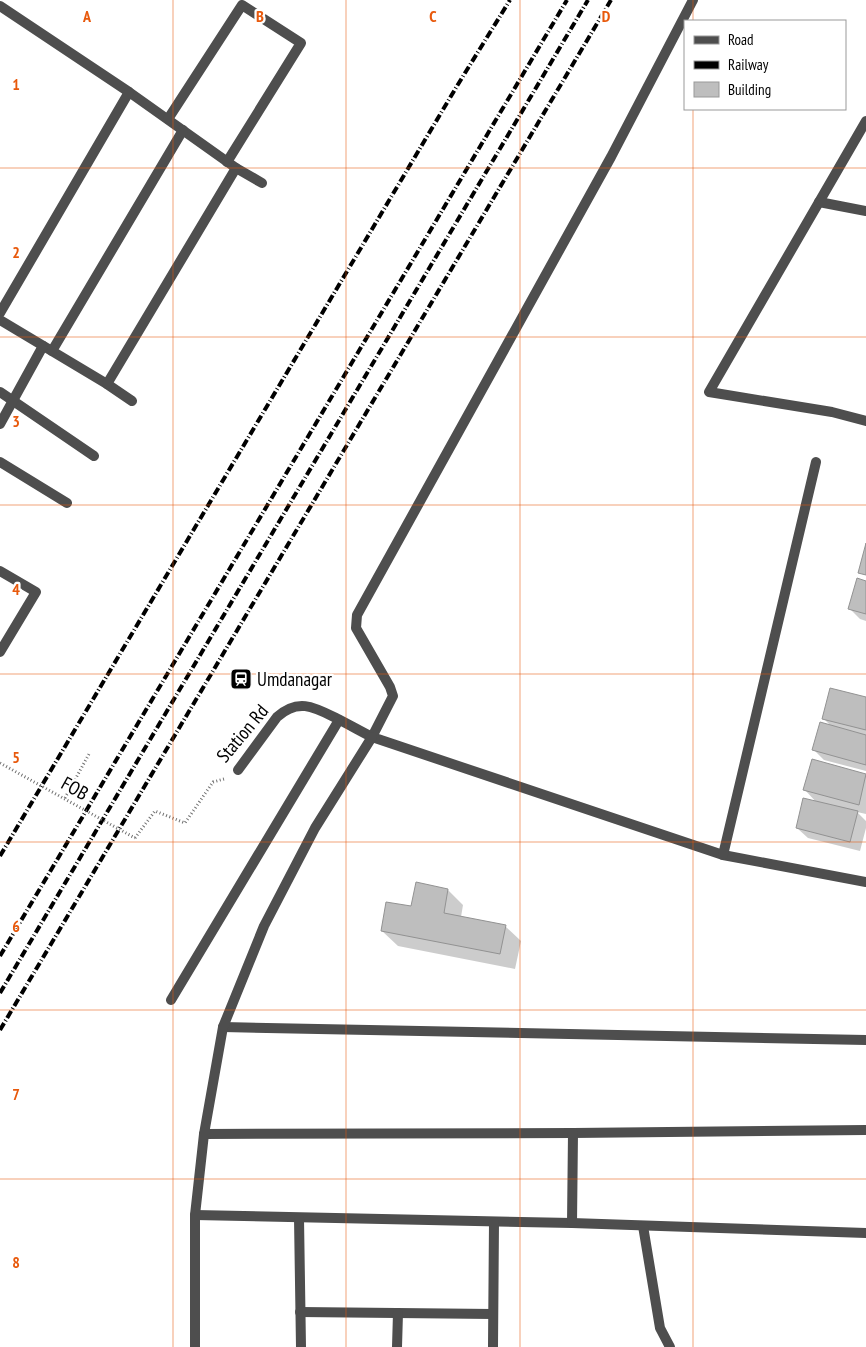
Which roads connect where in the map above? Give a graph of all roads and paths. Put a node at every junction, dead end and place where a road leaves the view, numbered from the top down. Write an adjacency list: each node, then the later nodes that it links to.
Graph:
1 (693, 0): 27 (street)
2 (0, 6): 3 (street)
3 (129, 92): 4 (street); 11 (street)
4 (168, 120): 6 (street); 7 (street)
5 (866, 121): 9 (street)
6 (182, 130): 7 (street); 13 (street)
7 (232, 165): 8 (street); 14 (street)
8 (262, 183)
9 (818, 202): 10 (street); 18 (street)
10 (866, 211)
11 (0, 313)
12 (0, 320): 13 (street)
13 (48, 348): 14 (street); 16 (street)
14 (107, 384): 17 (street)
15 (0, 392): 16 (street)
16 (13, 400): 19 (street); 20 (street)
17 (132, 401)
18 (866, 421)
19 (0, 424)
20 (94, 456)
21 (0, 462): 23 (street)
22 (816, 462): 33 (street)
23 (67, 503)
24 (0, 571): 25 (street)
25 (0, 652)
26 (339, 720): 27 (street, Station Rd); 30 (street, Station Rd); 35 (street)
27 (372, 737): 33 (street, Station Rd); 36 (street)
28 (89, 754): 31 (path)
29 (0, 763): 31 (path, FOB, bridge)
30 (238, 770): 32 (path, Station Rd)
31 (65, 798): 32 (path, FOB, bridge)
32 (135, 838)
33 (723, 854): 34 (street, Station Rd)
34 (866, 882)
35 (171, 1000)
36 (223, 1027): 37 (street); 40 (street)
37 (866, 1040)
38 (866, 1130): 39 (street)
39 (573, 1133): 40 (street); 44 (street)
40 (204, 1134): 41 (street)
41 (195, 1215): 42 (street); 50 (street)
42 (299, 1218): 43 (street); 47 (street)
43 (494, 1222): 44 (street); 49 (street)
44 (572, 1223): 45 (street)
45 (643, 1226): 46 (street); 54 (street)
46 (866, 1233)
47 (300, 1312): 48 (street); 51 (street)
48 (398, 1313): 49 (street); 52 (street)
49 (493, 1314): 53 (street)
50 (195, 1347)
51 (301, 1347)
52 (397, 1347)
53 (493, 1347)
54 (670, 1347)

